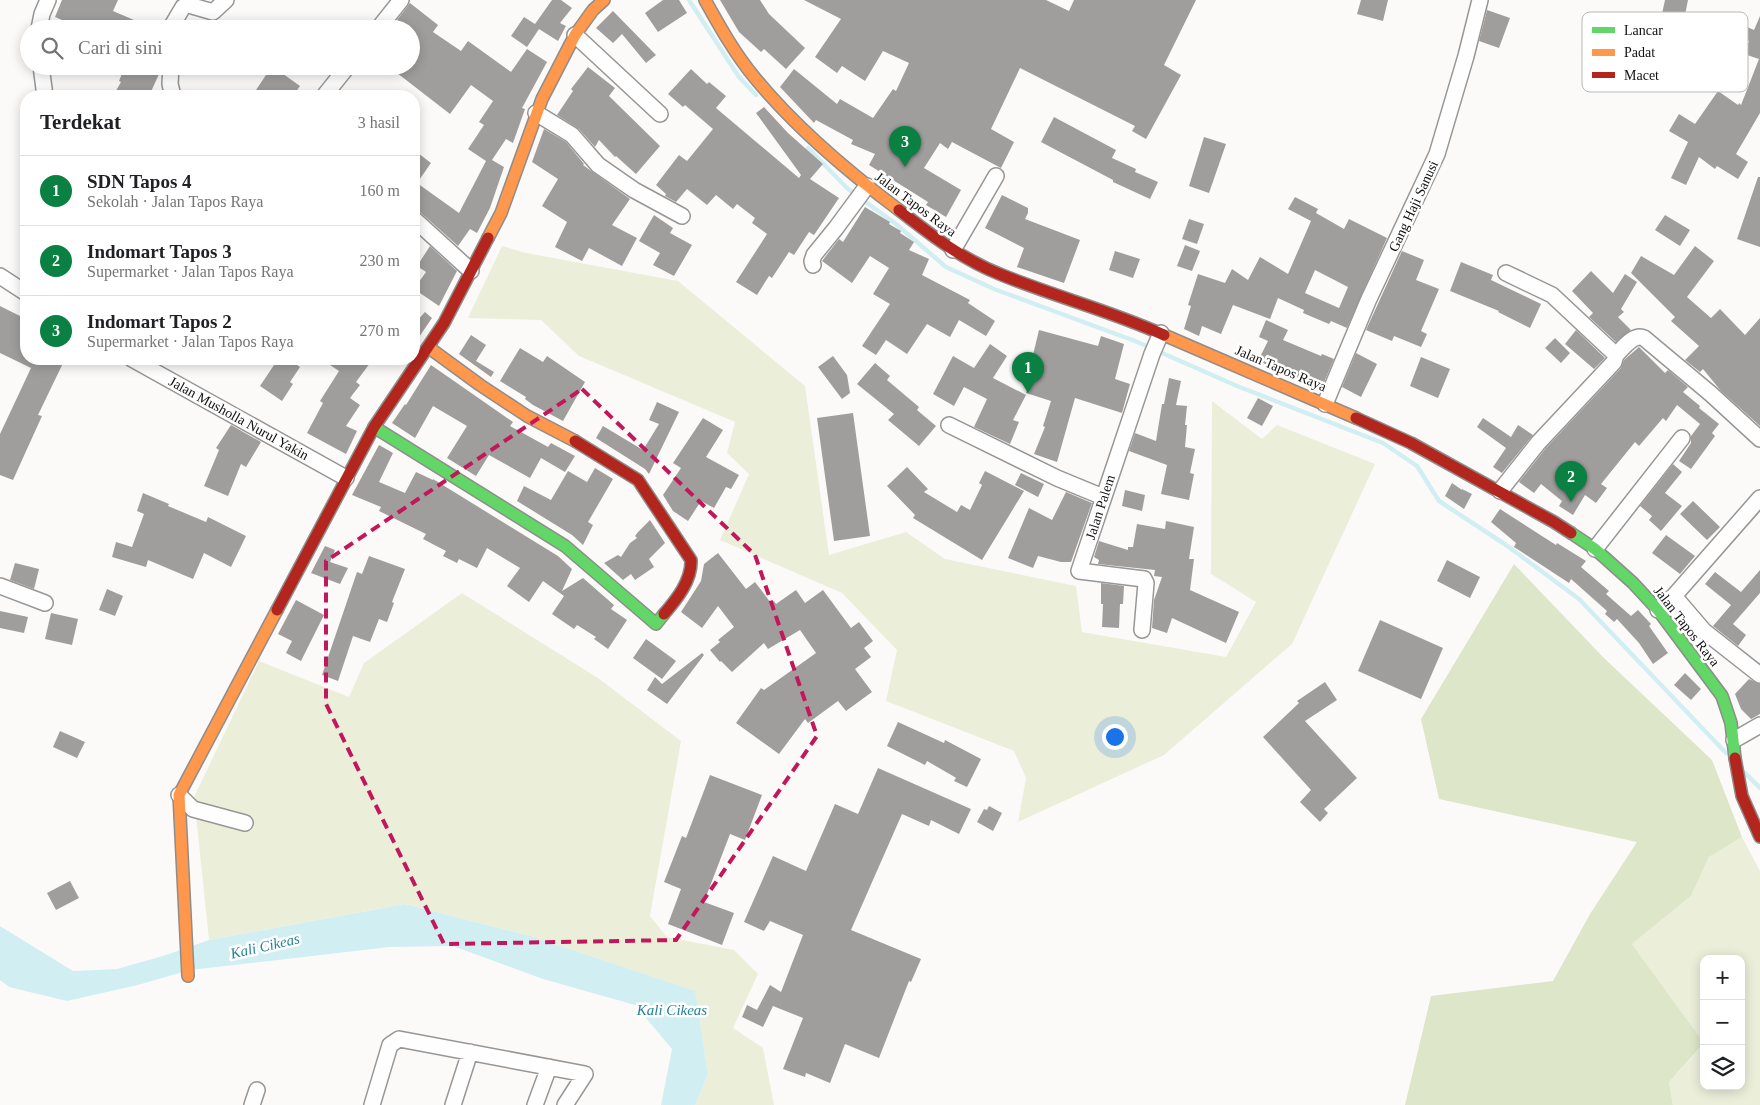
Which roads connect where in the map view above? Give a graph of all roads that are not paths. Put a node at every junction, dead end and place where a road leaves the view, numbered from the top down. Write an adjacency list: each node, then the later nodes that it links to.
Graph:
1 (48, 0): 7 (street)
2 (226, 0): 8 (street)
3 (401, 0): 9 (street)
4 (604, 0): 10 (street)
5 (705, 0): 20 (street, Jalan Tapos Raya)
6 (1480, 0): 35 (street, Gang Haji Sanusi)
7 (41, 20)
8 (175, 20)
9 (385, 20)
10 (575, 35): 17 (street); 18 (street)
11 (42, 75): 14 (street)
12 (170, 75): 15 (street)
13 (341, 75): 16 (street)
14 (44, 90)
15 (172, 90)
16 (329, 90)
17 (536, 113): 21 (street); 25 (street)
18 (660, 114)
19 (996, 176): 23 (street)
20 (861, 194): 23 (street, Jalan Tapos Raya); 24 (street)
21 (682, 216)
22 (420, 224): 25 (street)
23 (953, 250): 29 (street, Jalan Tapos Raya)
24 (813, 265)
25 (471, 271): 30 (street)
26 (1506, 273): 31 (street)
27 (0, 276): 28 (street)
28 (20, 290)
29 (1157, 343): 35 (street, Jalan Tapos Raya); 42 (street, Jalan Palem)
30 (428, 346): 32 (street); 37 (street)
31 (1616, 355): 39 (street); 41 (street)
32 (420, 358)
33 (143, 365): 40 (street, Jalan Musholla Nurul Yakin)
34 (415, 365): 37 (street)
35 (1325, 404): 41 (street, Jalan Tapos Raya)
36 (950, 425): 42 (street)
37 (374, 427): 40 (street)
38 (1682, 438): 44 (street)
39 (1760, 439)
40 (346, 478): 55 (street)
41 (1500, 491): 44 (street, Jalan Tapos Raya)
42 (1103, 497): 49 (street, Jalan Palem)
43 (1760, 498): 46 (street)
44 (1596, 549): 48 (street, Jalan Tapos Raya)
45 (0, 586): 47 (street)
46 (1674, 596): 48 (street); 50 (street)
47 (44, 603)
48 (1658, 610): 51 (street, Jalan Tapos Raya)
49 (1142, 630)
50 (1704, 631): 51 (street); 52 (street)
51 (1686, 648): 54 (street, Jalan Tapos Raya)
52 (1760, 675)
53 (1760, 725): 54 (street)
54 (1734, 746): 57 (street, Jalan Tapos Raya)
55 (179, 795): 56 (street); 58 (street)
56 (245, 823)
57 (1760, 836)
58 (188, 976)
59 (470, 1052): 60 (street); 63 (street); 64 (street)
60 (549, 1067): 65 (street); 66 (street)
61 (257, 1090): 62 (street)
62 (252, 1105)
63 (372, 1105)
64 (453, 1105)
65 (535, 1105)
66 (565, 1105)

